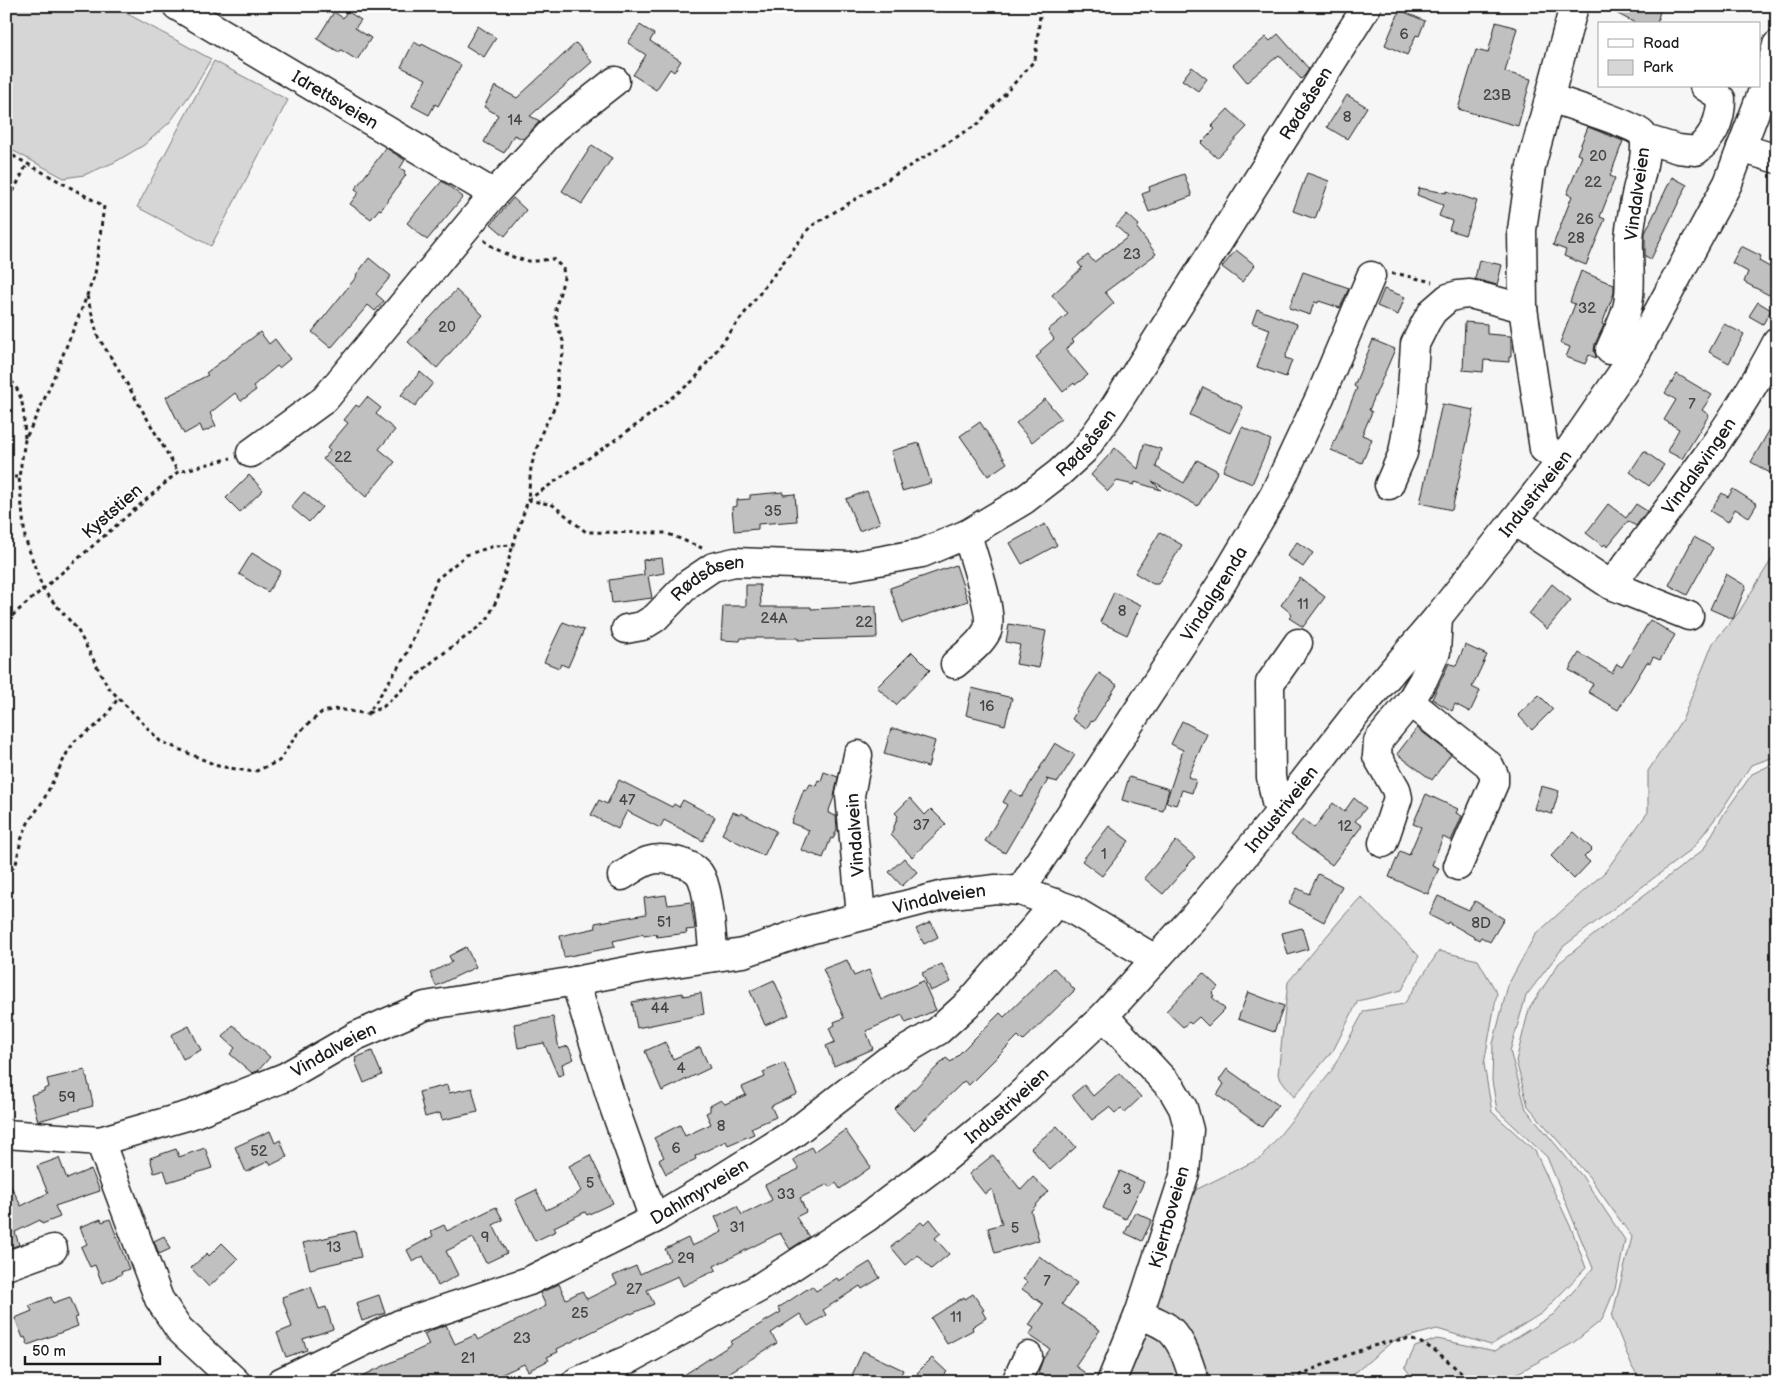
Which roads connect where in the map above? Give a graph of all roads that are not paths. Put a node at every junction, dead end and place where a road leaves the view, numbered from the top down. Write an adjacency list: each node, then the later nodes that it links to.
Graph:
1 (1367, 6): 20 (street, Rødsåsen)
2 (1574, 6): 7 (street)
3 (182, 7): 11 (street, Idrettsveien)
4 (1777, 45): 9 (street, Industriveien)
5 (615, 81): 11 (street)
6 (1707, 88): 8 (street)
7 (1550, 98): 8 (street, Vindalveien); 13 (street)
8 (1645, 139): 15 (street, Vindalveien)
9 (1741, 148): 10 (street); 17 (street, Industriveien)
10 (1777, 159)
11 (494, 194): 16 (street)
12 (1371, 276): 33 (street, Vindalgrenda)
13 (1523, 308): 17 (street); 18 (street)
14 (1777, 342): 21 (street, Vindalsvingen)
15 (1610, 350)
16 (251, 453)
17 (1563, 458): 19 (street, Industriveien)
18 (1389, 485)
19 (1514, 521): 21 (street); 23 (street, Industriveien)
20 (967, 534): 24 (street, Rødsåsen); 26 (street)
21 (1611, 586): 22 (street)
22 (1689, 616)
23 (1438, 617): 27 (street); 29 (street, Industriveien)
24 (626, 629)
25 (1298, 643): 29 (street)
26 (955, 664)
27 (1410, 702): 30 (street); 31 (street)
28 (858, 755): 35 (street, Vindalvein)
29 (1280, 812): 37 (street, Industriveien)
30 (1383, 843)
31 (1458, 866)
32 (622, 876): 36 (street)
33 (1020, 891): 34 (street, Vindalveien); 35 (street, Vindalveien)
34 (1056, 903): 37 (street, Vindalveien); 42 (street, Dahlmyrveien)
35 (861, 916): 36 (street, Vindalveien)
36 (714, 957): 38 (street, Vindalveien)
37 (1155, 959): 39 (street, Industriveien)
38 (575, 981): 41 (street, Vindalveien); 42 (street)
39 (1104, 1016): 45 (street, Kjerrboveien); 49 (street, Industriveien)
40 (6, 1134): 41 (street, Vindalveien)
41 (100, 1141): 47 (street)
42 (654, 1219): 48 (street, Dahlmyrveien)
43 (53, 1249): 44 (street)
44 (6, 1266)
45 (1139, 1314): 51 (street, Kjerrboveien); 52 (street)
46 (1028, 1356): 50 (street)
47 (236, 1382)
48 (281, 1382)
49 (576, 1382)
50 (1016, 1382)
51 (1111, 1382)
52 (1195, 1382)

